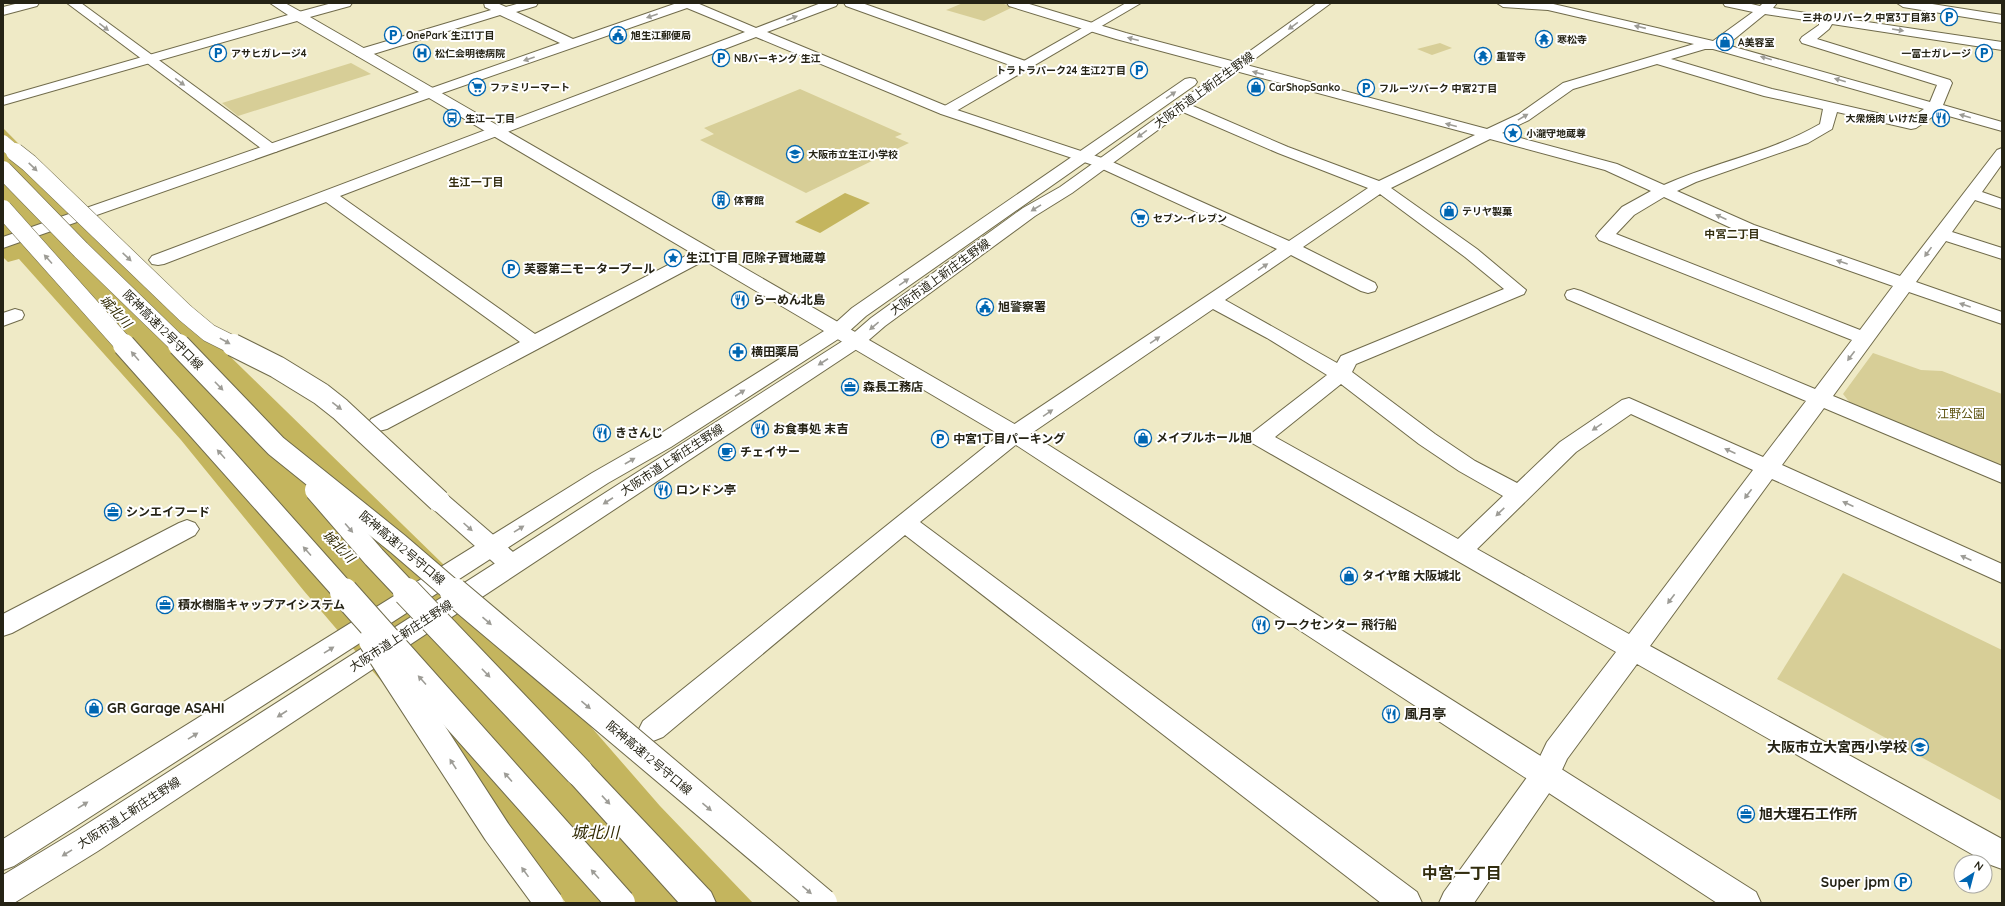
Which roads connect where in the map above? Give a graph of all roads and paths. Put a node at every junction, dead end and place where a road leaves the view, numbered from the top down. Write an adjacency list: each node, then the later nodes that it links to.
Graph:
1 (33, 3): 21 (main road)
2 (73, 3): 33 (main road, one-way to 33)
3 (276, 3): 24 (main road)
4 (346, 3): 24 (main road)
5 (487, 3): 22 (main road)
6 (532, 3): 22 (main road)
7 (687, 3): 28 (main road); 29 (main road, one-way to 29)
8 (832, 3): 28 (main road, one-way to 8)
9 (850, 3): 36 (main road)
10 (1013, 3): 27 (main road)
11 (1135, 3): 27 (main road)
12 (1302, 3): 35 (main road, 大阪市道上新庄生野線)
13 (1325, 3): 37 (main road, 大阪市道上新庄生野線, one-way to 37)
14 (1503, 3): 19 (main road)
15 (1531, 3): 19 (main road)
16 (1601, 3): 23 (main road)
17 (1729, 3): 20 (main road)
18 (1903, 3): 25 (main road)
19 (1549, 6): 23 (main road)
20 (1767, 6): 26 (main road); 30 (main road)
21 (3, 11)
22 (503, 11): 29 (main road); 32 (main road)
23 (1583, 13): 30 (main road, one-way to 23)
24 (299, 16): 32 (main road); 33 (main road)
25 (2002, 19)
26 (1826, 20): 31 (main road, one-way to 31); 42 (main road)
27 (1092, 28): 35 (main road, one-way to 27); 36 (main road)
28 (755, 32): 43 (main road); 45 (main road)
29 (572, 44): 38 (main road, one-way to 38)
30 (1718, 45): 34 (main road); 42 (main road, one-way to 30)
31 (2002, 46)
32 (362, 53): 38 (main road)
33 (149, 59): 39 (main road); 48 (main road, one-way to 48)
34 (1659, 60): 41 (main road); 46 (main road, one-way to 34)
35 (1218, 62): 37 (main road); 50 (main road, 大阪市道上新庄生野線, one-way to 35)
36 (1026, 66): 43 (main road)
37 (1236, 67): 40 (main road, 大阪市道上新庄生野線); 46 (main road, one-way to 37)
38 (432, 93): 45 (main road); 48 (main road)
39 (3, 101)
40 (1181, 106): 51 (main road, 大阪市道上新庄生野線, one-way to 51); 53 (main road)
41 (1831, 106): 42 (main road); 54 (main road)
42 (1934, 108): 44 (main road, one-way to 42)
43 (946, 111): 50 (main road)
44 (2002, 127)
45 (496, 131): 56 (main road); 62 (main road)
46 (1489, 135): 53 (main road); 54 (main road)
47 (3, 142): 84 (main road, one-way to 84, bridge)
48 (271, 149): 60 (main road, bridge)
49 (2002, 153): 55 (main road)
50 (1084, 156): 51 (main road); 70 (main road, 大阪市道上新庄生野線, one-way to 50)
51 (1102, 163): 61 (main road); 70 (main road, 大阪市道上新庄生野線, one-way to 70)
52 (3, 170): 77 (main road, 阪神高速12号守口線, one-way to 77, bridge)
53 (1380, 187): 61 (main road); 73 (main road)
54 (1663, 191): 65 (main road, one-way to 54); 71 (main road)
55 (1972, 194): 57 (main road); 59 (main road)
56 (327, 195): 64 (main road); 72 (main road)
57 (2002, 204)
58 (3, 209): 87 (main road, one-way to 58, bridge)
59 (1942, 234): 63 (main road); 65 (main road, one-way to 65)
60 (3, 242)
61 (1290, 248): 66 (main road); 68 (main road, one-way to 61)
62 (705, 253): 70 (main road); 72 (main road)
63 (2002, 254)
64 (158, 260)
65 (1904, 284): 69 (main road, one-way to 65); 71 (main road)
66 (1368, 287)
67 (1574, 295): 74 (main road)
68 (1213, 301): 73 (main road); 76 (main road, one-way to 68)
69 (2002, 318)
70 (847, 335): 76 (main road); 84 (main road, 大阪市道上新庄生野線, one-way to 70); 85 (main road, 大阪市道上新庄生野線, one-way to 85)
71 (1864, 338): 74 (main road, one-way to 74)
72 (534, 343): 75 (main road)
73 (1341, 374): 80 (main road); 83 (main road)
74 (1819, 399): 78 (main road); 79 (main road)
75 (379, 424)
76 (1015, 434): 81 (main road); 91 (main road)
77 (276, 446): 97 (main road, one-way to 97, bridge); 98 (main road, 阪神高速12号守口線, one-way to 98, bridge)
78 (1768, 468): 80 (main road, one-way to 80); 86 (main road, one-way to 78); 89 (main road, one-way to 89)
79 (2002, 475)
80 (1519, 494): 83 (main road, one-way to 83)
81 (905, 523): 90 (main road); 99 (main road)
82 (187, 529): 88 (main road)
83 (1460, 551): 89 (main road)
84 (482, 552): 85 (main road); 93 (main road, 大阪市道上新庄生野線, one-way to 84, bridge)
85 (503, 569): 94 (main road, 大阪市道上新庄生野線, one-way to 94, bridge)
86 (2002, 574)
87 (333, 580): 95 (main road, one-way to 87, bridge); 96 (main road, one-way to 87, bridge)
88 (3, 626)
89 (1633, 650): 91 (main road); 92 (main road)
90 (653, 729)
91 (1546, 774): 100 (main road); 101 (main road)
92 (2002, 855)
93 (3, 856)
94 (3, 892)
95 (548, 903)
96 (621, 903)
97 (700, 903)
98 (823, 903)
99 (1406, 903)
100 (1455, 903)
101 (1745, 903)

